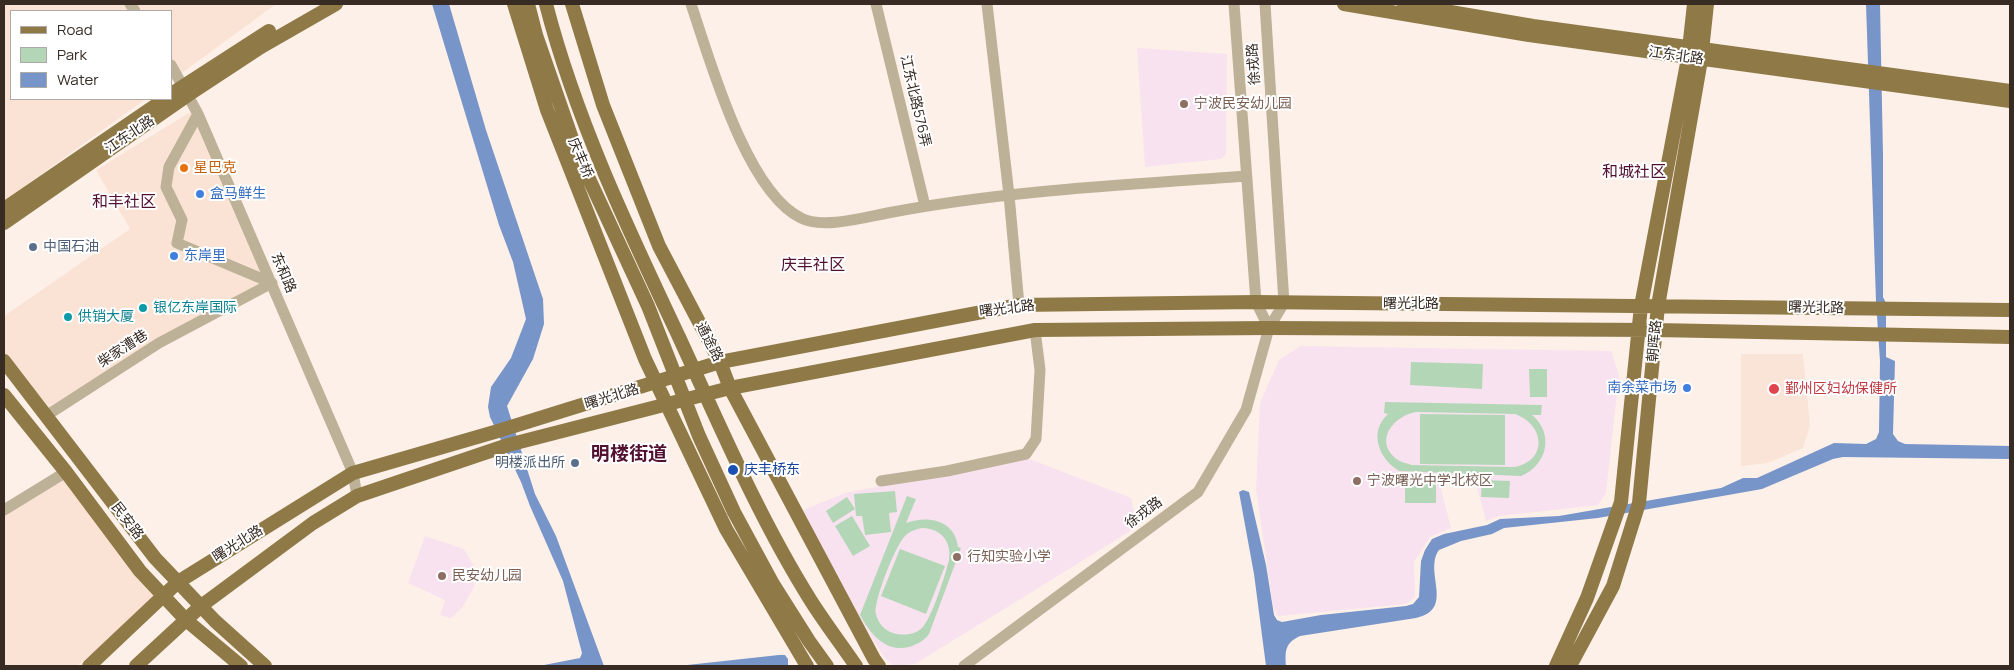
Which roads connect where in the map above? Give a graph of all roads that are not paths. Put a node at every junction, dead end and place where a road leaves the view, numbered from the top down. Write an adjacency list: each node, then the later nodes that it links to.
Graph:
1 (317, 4): 20 (main road, 江东北路)
2 (336, 4): 20 (main road, 江东北路)
3 (514, 4): 48 (main road)
4 (528, 4): 47 (main road, 庆丰桥)
5 (546, 4): 32 (main road, 庆丰桥)
6 (572, 4): 45 (main road, 通途路)
7 (691, 4): 28 (street)
8 (876, 4): 28 (street, 江东北路576弄)
9 (987, 4): 27 (street)
10 (1234, 4): 26 (street, 徐戎路)
11 (1265, 4): 34 (street, 徐戎路)
12 (1344, 4): 16 (main road, 江东北路)
13 (1404, 4): 16 (main road, 江东北路)
14 (1694, 4): 17 (main road, 朝晖路)
15 (1707, 4): 17 (main road, 朝晖路)
16 (1455, 13): 17 (main road, 江东北路)
17 (1695, 53): 19 (main road, 江东北路); 19 (main road, 江东北路); 36 (main road, 朝晖路); 37 (main road, 朝晖路)
18 (172, 67): 20 (street, 东和路)
19 (1898, 81): 21 (main road, 江东北路); 24 (main road, 江东北路)
20 (186, 90): 22 (main road, 江东北路); 25 (street, 东和路); 30 (main road, 江东北路)
21 (2010, 91)
22 (172, 94)
23 (164, 100): 29 (main road, 江东北路)
24 (2010, 101)
25 (198, 114): 31 (street, 东和路); 31 (street)
26 (1246, 176): 27 (street); 33 (street, 徐戎路)
27 (1009, 195): 28 (street); 35 (street)
28 (925, 206)
29 (4, 209)
30 (4, 223)
31 (272, 283): 54 (street, 柴家漕巷); 56 (street, 东和路)
32 (661, 300): 46 (main road, 通途路)
33 (1256, 302): 34 (main road, 曙光北路); 35 (main road, 曙光北路); 39 (street, 徐戎路)
34 (1284, 303): 36 (main road, 曙光北路); 39 (street, 徐戎路)
35 (1018, 305): 45 (main road, 曙光北路)
36 (1641, 306): 37 (main road, 曙光北路); 41 (main road, 朝晖路)
37 (1658, 306): 38 (main road, 曙光北路); 42 (main road, 朝晖路)
38 (2010, 310)
39 (1269, 328): 40 (main road, 曙光北路); 41 (main road, 曙光北路); 72 (street, 徐戎路)
40 (1035, 330): 49 (main road, 曙光北路); 57 (street)
41 (1638, 330): 42 (main road, 曙光北路); 73 (main road, 朝晖路)
42 (1656, 330): 43 (main road, 曙光北路); 74 (main road, 朝晖路)
43 (2010, 337)
44 (4, 361): 54 (main road, 民安路)
45 (720, 362): 46 (main road, 曙光北路); 49 (main road, 通途路)
46 (694, 370): 47 (main road, 曙光北路); 51 (main road, 通途路)
47 (676, 376): 48 (main road, 曙光北路); 52 (main road)
48 (656, 383): 53 (main road); 56 (main road, 曙光北路)
49 (730, 388): 51 (main road, 曙光北路); 71 (main road, 通途路)
50 (4, 395): 55 (main road, 民安路)
51 (706, 395): 52 (main road, 曙光北路); 70 (main road, 通途路)
52 (685, 400): 53 (main road, 曙光北路); 69 (main road)
53 (666, 406): 58 (main road, 曙光北路); 68 (main road)
54 (46, 416): 60 (main road, 民安路)
55 (66, 472): 59 (street); 61 (main road, 民安路)
56 (353, 474): 58 (street, 东和路); 60 (main road, 曙光北路)
57 (881, 481)
58 (357, 496): 62 (main road, 曙光北路)
59 (4, 510)
60 (178, 582): 61 (main road, 曙光北路); 62 (main road, 民安路)
61 (164, 597): 63 (main road, 民安路); 64 (main road, 曙光北路)
62 (201, 606): 63 (main road, 曙光北路); 67 (main road, 民安路)
63 (186, 620): 65 (main road, 曙光北路); 66 (main road, 民安路)
64 (89, 666)
65 (136, 666)
66 (241, 666)
67 (265, 666)
68 (807, 666)
69 (827, 666)
70 (856, 666)
71 (880, 666)
72 (964, 666)
73 (1556, 666)
74 (1570, 666)

